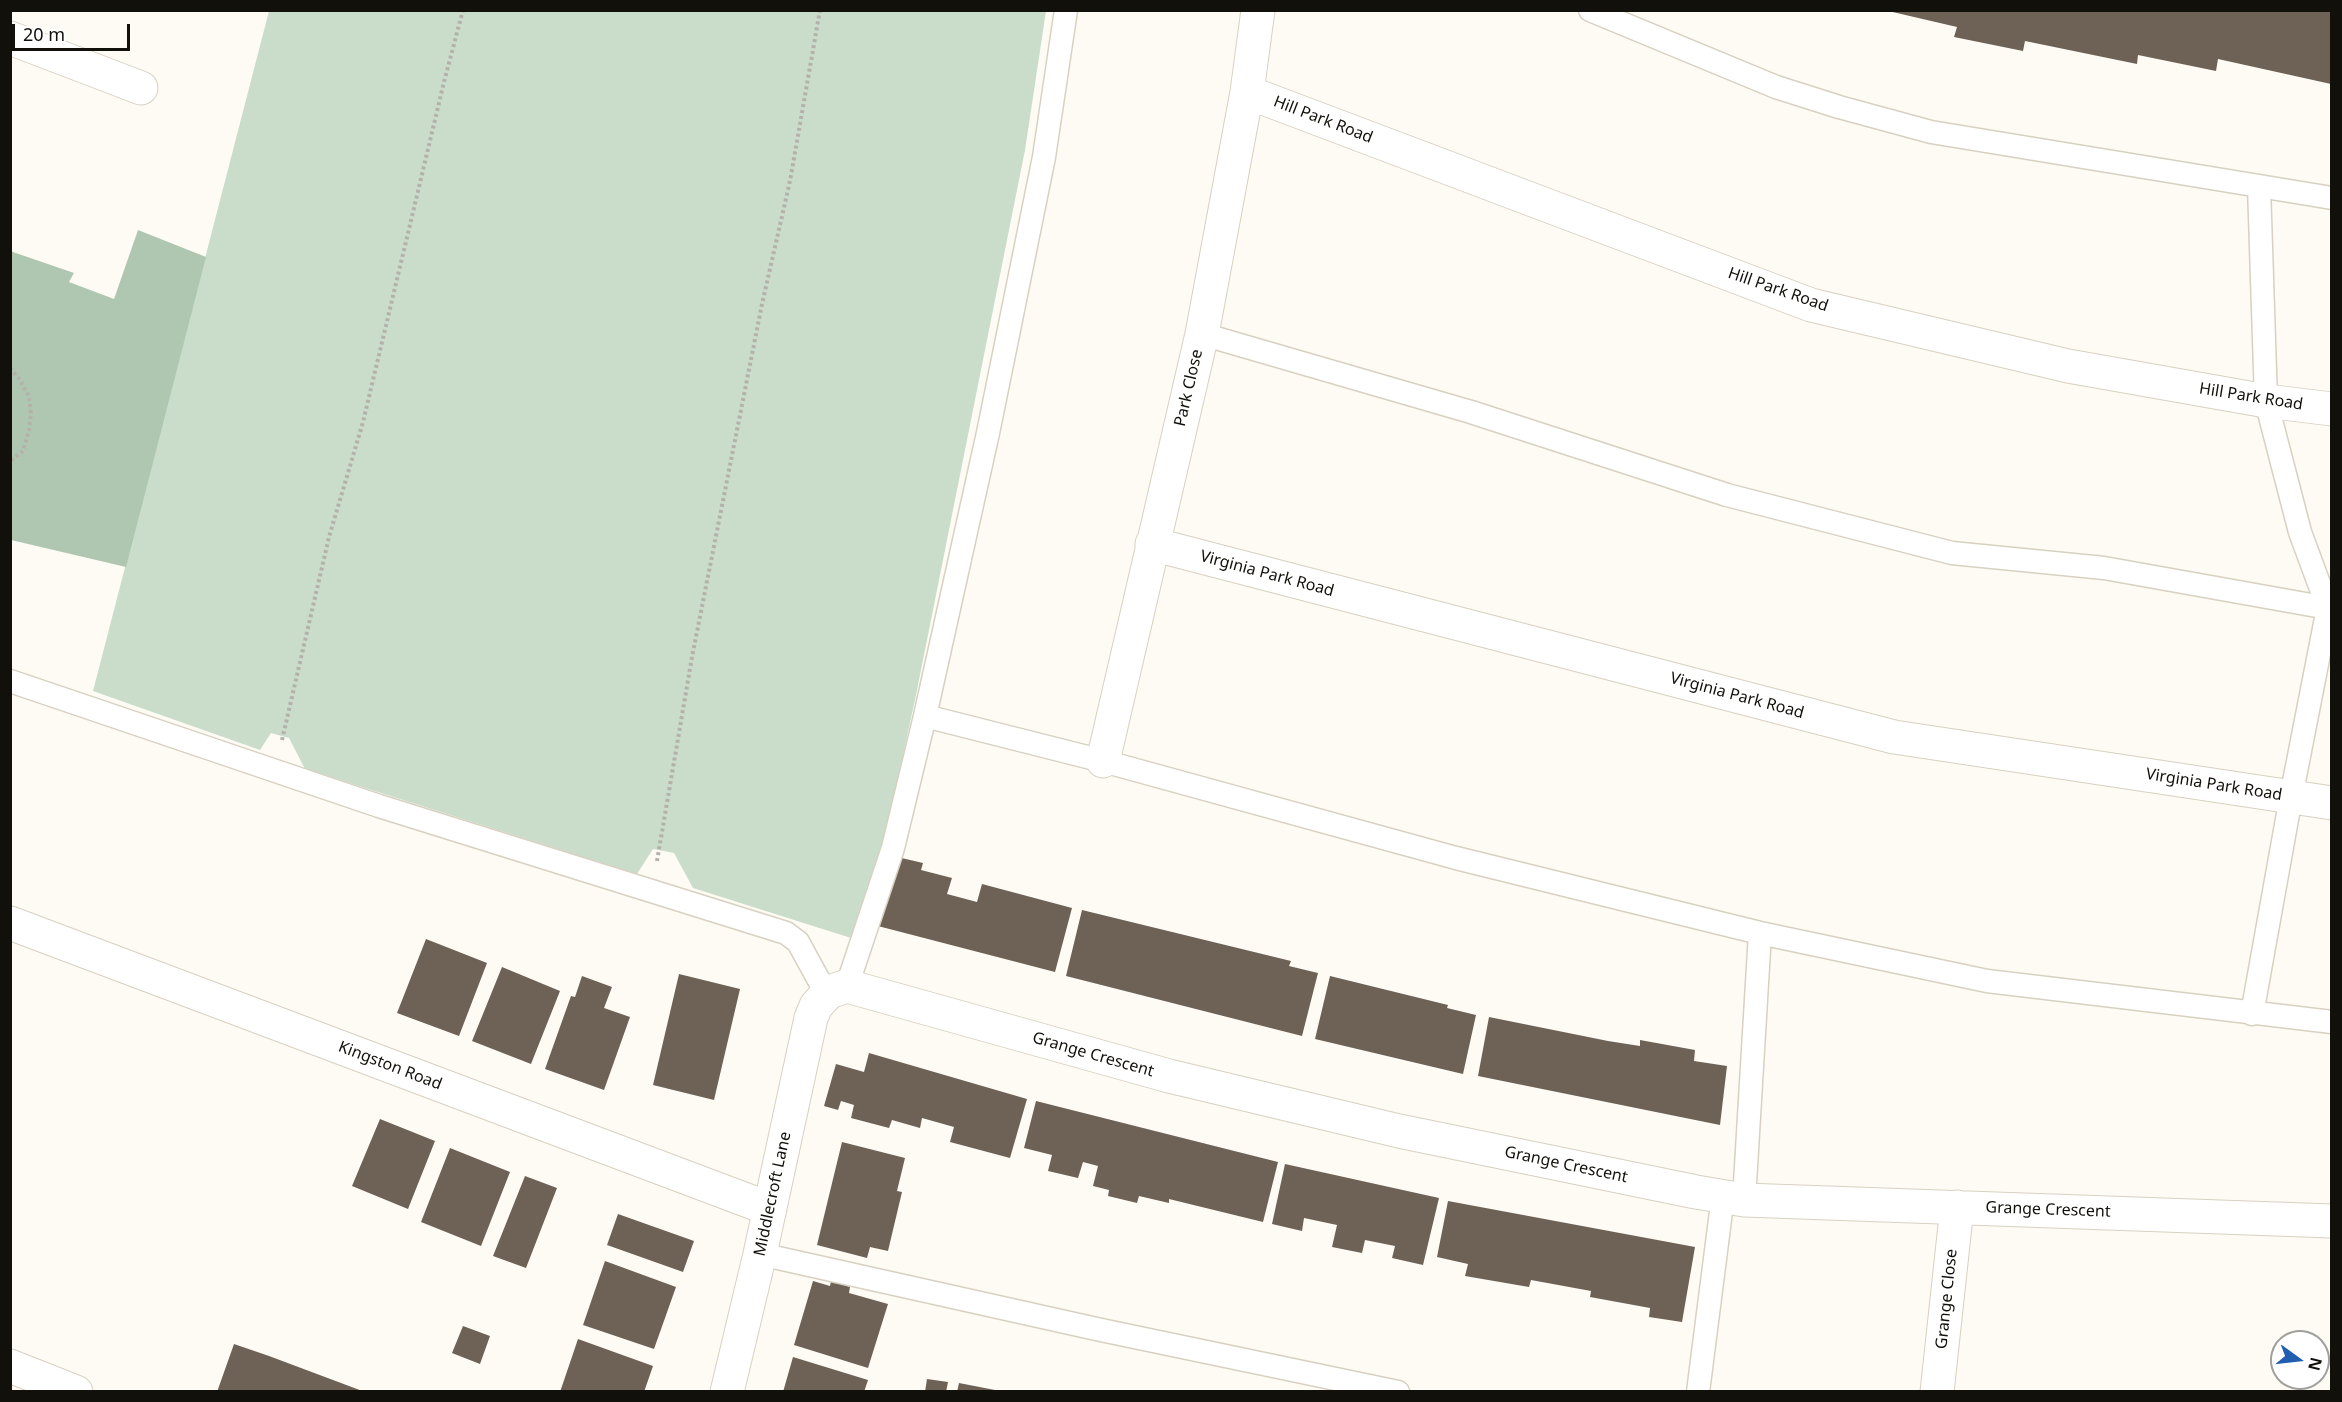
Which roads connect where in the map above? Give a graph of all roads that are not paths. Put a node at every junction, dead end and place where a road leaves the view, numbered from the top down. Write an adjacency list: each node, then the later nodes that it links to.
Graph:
1 (1066, 10): 15 (lane)
2 (1258, 10): 6 (street, Park Close)
3 (1590, 10): 7 (lane)
4 (10, 38): 5 (street)
5 (141, 88)
6 (1246, 92): 9 (street, Park Close); 10 (street, Hill Park Road)
7 (2259, 186): 8 (lane); 10 (lane)
8 (2331, 198)
9 (1202, 334): 12 (street, Park Close); 13 (lane)
10 (2266, 401): 11 (street, Hill Park Road); 13 (lane)
11 (2331, 409)
12 (1152, 544): 16 (street, Park Close); 17 (street, Virginia Park Road)
13 (2328, 608): 17 (lane)
14 (10, 681): 21 (lane)
15 (925, 716): 16 (lane); 21 (lane)
16 (1103, 761): 20 (lane)
17 (2291, 796): 18 (street, Virginia Park Road); 22 (lane)
18 (2331, 803)
19 (10, 923): 26 (street, Kingston Road)
20 (1760, 933): 22 (lane); 24 (lane)
21 (833, 992): 24 (street, Grange Crescent); 26 (street, Middlecroft Lane)
22 (2252, 1014): 23 (lane)
23 (2331, 1022)
24 (1733, 1198): 25 (street, Grange Crescent); 33 (lane)
25 (1957, 1207): 27 (street, Grange Crescent); 34 (street, Grange Close)
26 (770, 1209): 28 (street, Middlecroft Lane)
27 (2331, 1221)
28 (760, 1254): 31 (street, Middlecroft Lane); 32 (lane)
29 (10, 1366): 30 (street)
30 (76, 1392)
31 (727, 1392)
32 (1398, 1392)
33 (1698, 1392)
34 (1937, 1392)

